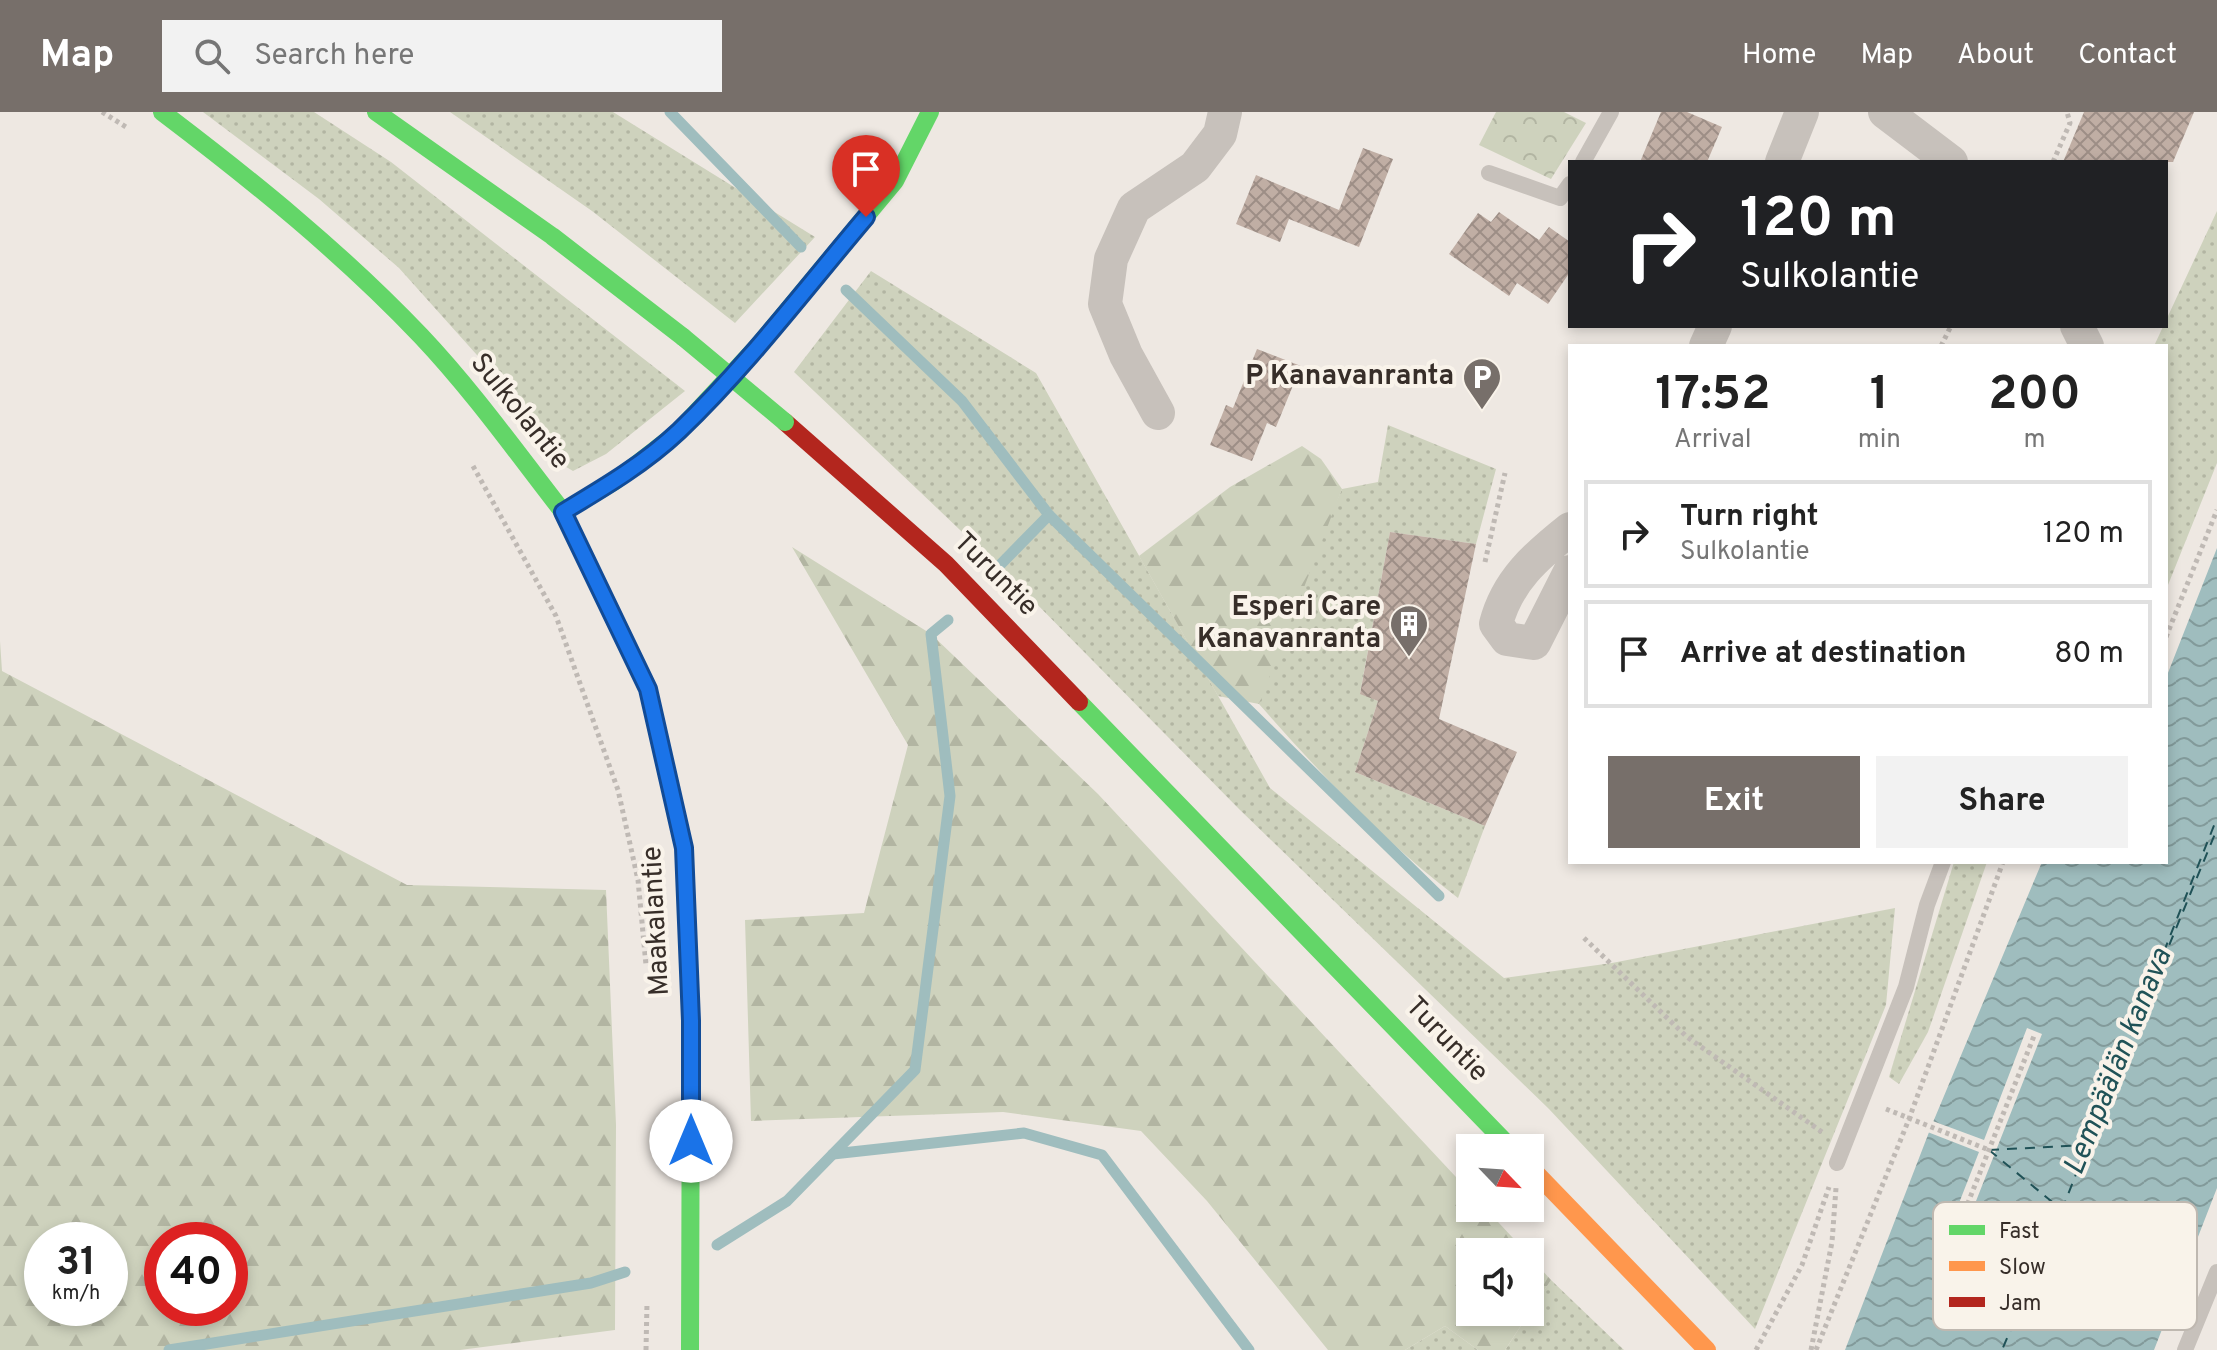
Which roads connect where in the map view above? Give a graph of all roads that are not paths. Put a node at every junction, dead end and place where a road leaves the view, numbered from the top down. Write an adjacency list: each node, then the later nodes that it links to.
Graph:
1 (162, 112): 14 (street, Sulkolantie)
2 (376, 112): 18 (street, Turuntie, bridge)
3 (930, 112): 14 (street, Sulkolantie)
4 (1225, 112): 13 (street)
5 (1611, 112): 8 (lane)
6 (1802, 112): 9 (street)
7 (1885, 112): 10 (street)
8 (1584, 160)
9 (1783, 160)
10 (1948, 160)
11 (1489, 173): 12 (lane)
12 (1568, 187)
13 (1158, 413)
14 (563, 512): 25 (street, Maakalantie)
15 (1568, 531): 16 (street)
16 (1568, 576)
17 (1942, 864): 19 (lane)
18 (1497, 1134)
19 (1840, 1155)
20 (1544, 1181): 24 (street)
21 (2217, 1272): 22 (lane)
22 (2197, 1321)
23 (2193, 1330): 26 (lane)
24 (1701, 1344)
25 (690, 1350)
26 (2185, 1350)

